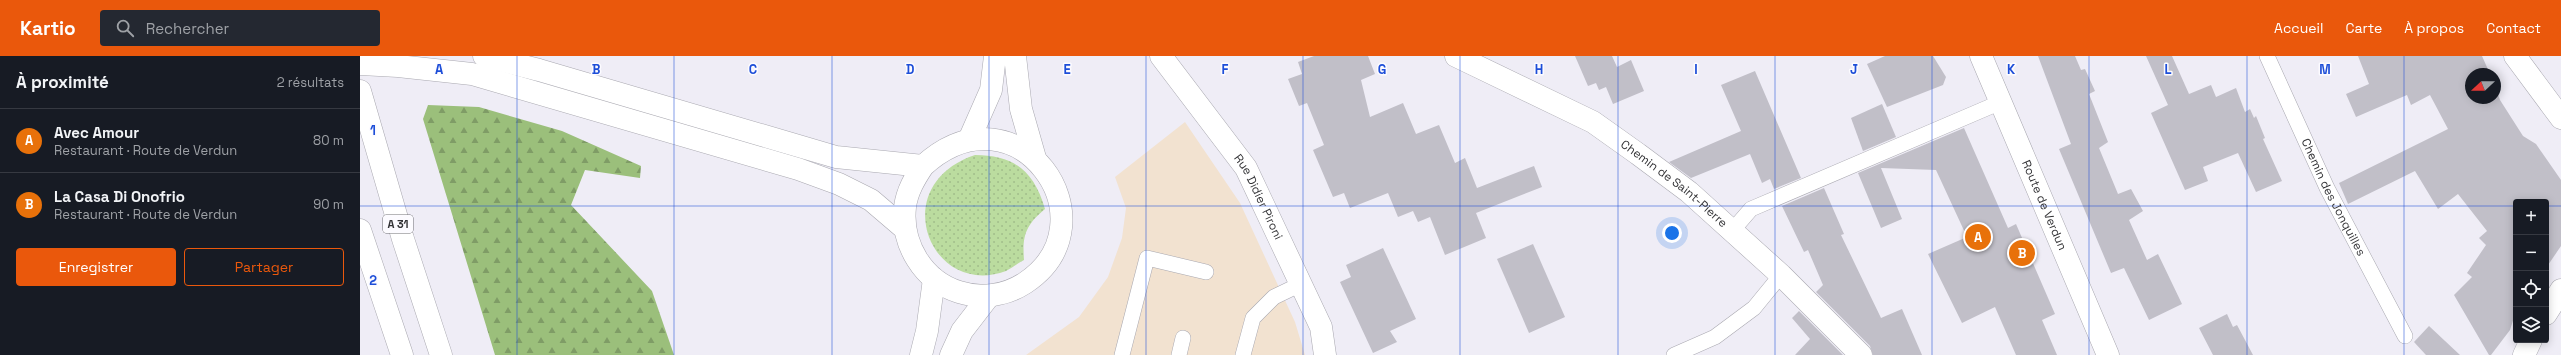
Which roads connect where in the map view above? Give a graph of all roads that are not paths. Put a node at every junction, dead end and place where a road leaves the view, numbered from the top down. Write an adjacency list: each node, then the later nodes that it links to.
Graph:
1 (484, 56): 15 (main road)
2 (995, 56): 13 (main road)
3 (1015, 56): 14 (main road)
4 (1161, 56): 22 (main road, Rue Didier Pironi)
5 (1456, 56): 18 (main road, Chemin de Saint-Pierre)
6 (1981, 56): 11 (main road, Route de Verdun)
7 (2267, 56): 26 (lane, Chemin des Jonquilles)
8 (2515, 56): 12 (main road)
9 (360, 64): 16 (main road)
10 (360, 91): 30 (main road, A 31)
11 (2001, 102): 18 (lane); 39 (main road, Route de Verdun)
12 (2561, 118)
13 (969, 140): 14 (main road); 15 (main road)
14 (1035, 158): 24 (main road)
15 (923, 166): 16 (main road)
16 (905, 229): 21 (main road)
17 (360, 230): 29 (main road)
18 (1732, 231): 20 (main road, Chemin de Saint-Pierre)
19 (1206, 272): 33 (lane)
20 (1781, 275): 37 (lane); 38 (main road, Chemin de Saint-Pierre)
21 (934, 279): 24 (main road); 31 (main road)
22 (1301, 284): 35 (lane); 36 (main road, Rue Didier Pironi)
23 (2561, 290): 25 (main road)
24 (989, 296): 32 (main road)
25 (2549, 309)
26 (2405, 336)
27 (1183, 338): 34 (lane)
28 (2529, 343): 40 (main road)
29 (402, 355)
30 (441, 355)
31 (921, 355)
32 (951, 355)
33 (1122, 355)
34 (1179, 355)
35 (1243, 355)
36 (1325, 355)
37 (1674, 355)
38 (1861, 355)
39 (2108, 355)
40 (2524, 355)

